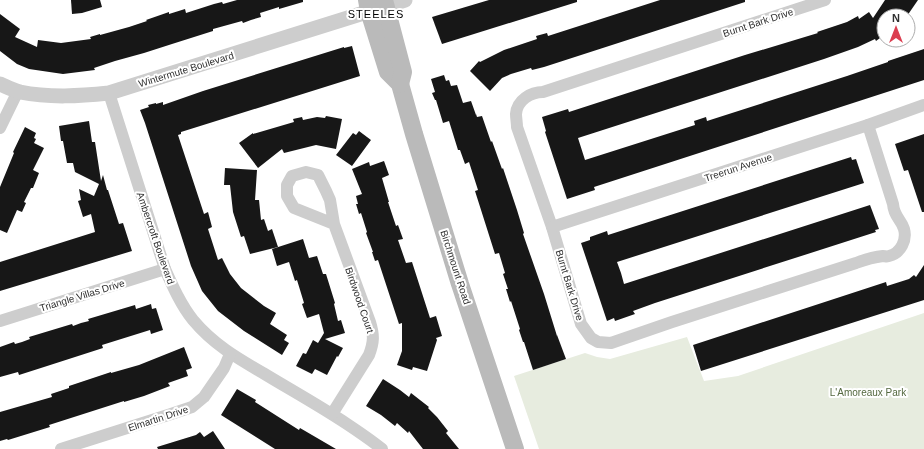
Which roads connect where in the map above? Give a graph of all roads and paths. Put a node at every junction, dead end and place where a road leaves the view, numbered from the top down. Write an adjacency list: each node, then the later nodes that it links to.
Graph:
1 (405, 0): 3 (street, Wintermute Boulevard)
2 (826, 0): 11 (street, Burnt Bark Drive)
3 (377, 4): 6 (street, Wintermute Boulevard); 18 (main road, Birchmount Road)
4 (0, 84): 5 (street, Wintermute Boulevard)
5 (18, 92): 6 (street, Wintermute Boulevard); 9 (street)
6 (109, 93): 12 (street, Ambercroft Boulevard)
7 (924, 105): 8 (street, Treerun Avenue)
8 (868, 125): 11 (street, Treerun Avenue); 11 (street, Burnt Bark Drive)
9 (0, 128)
10 (334, 224): 10 (street, Birdwood Court); 15 (street, Birdwood Court)
11 (552, 227)
12 (165, 269): 13 (street, Triangle Villas Drive); 14 (street, Ambercroft Boulevard)
13 (0, 321)
14 (230, 354): 15 (street, Ambercroft Boulevard); 17 (street, Elmartin Drive)
15 (332, 414): 16 (street, Ambercroft Boulevard)
16 (375, 447)
17 (61, 449)
18 (515, 449)

